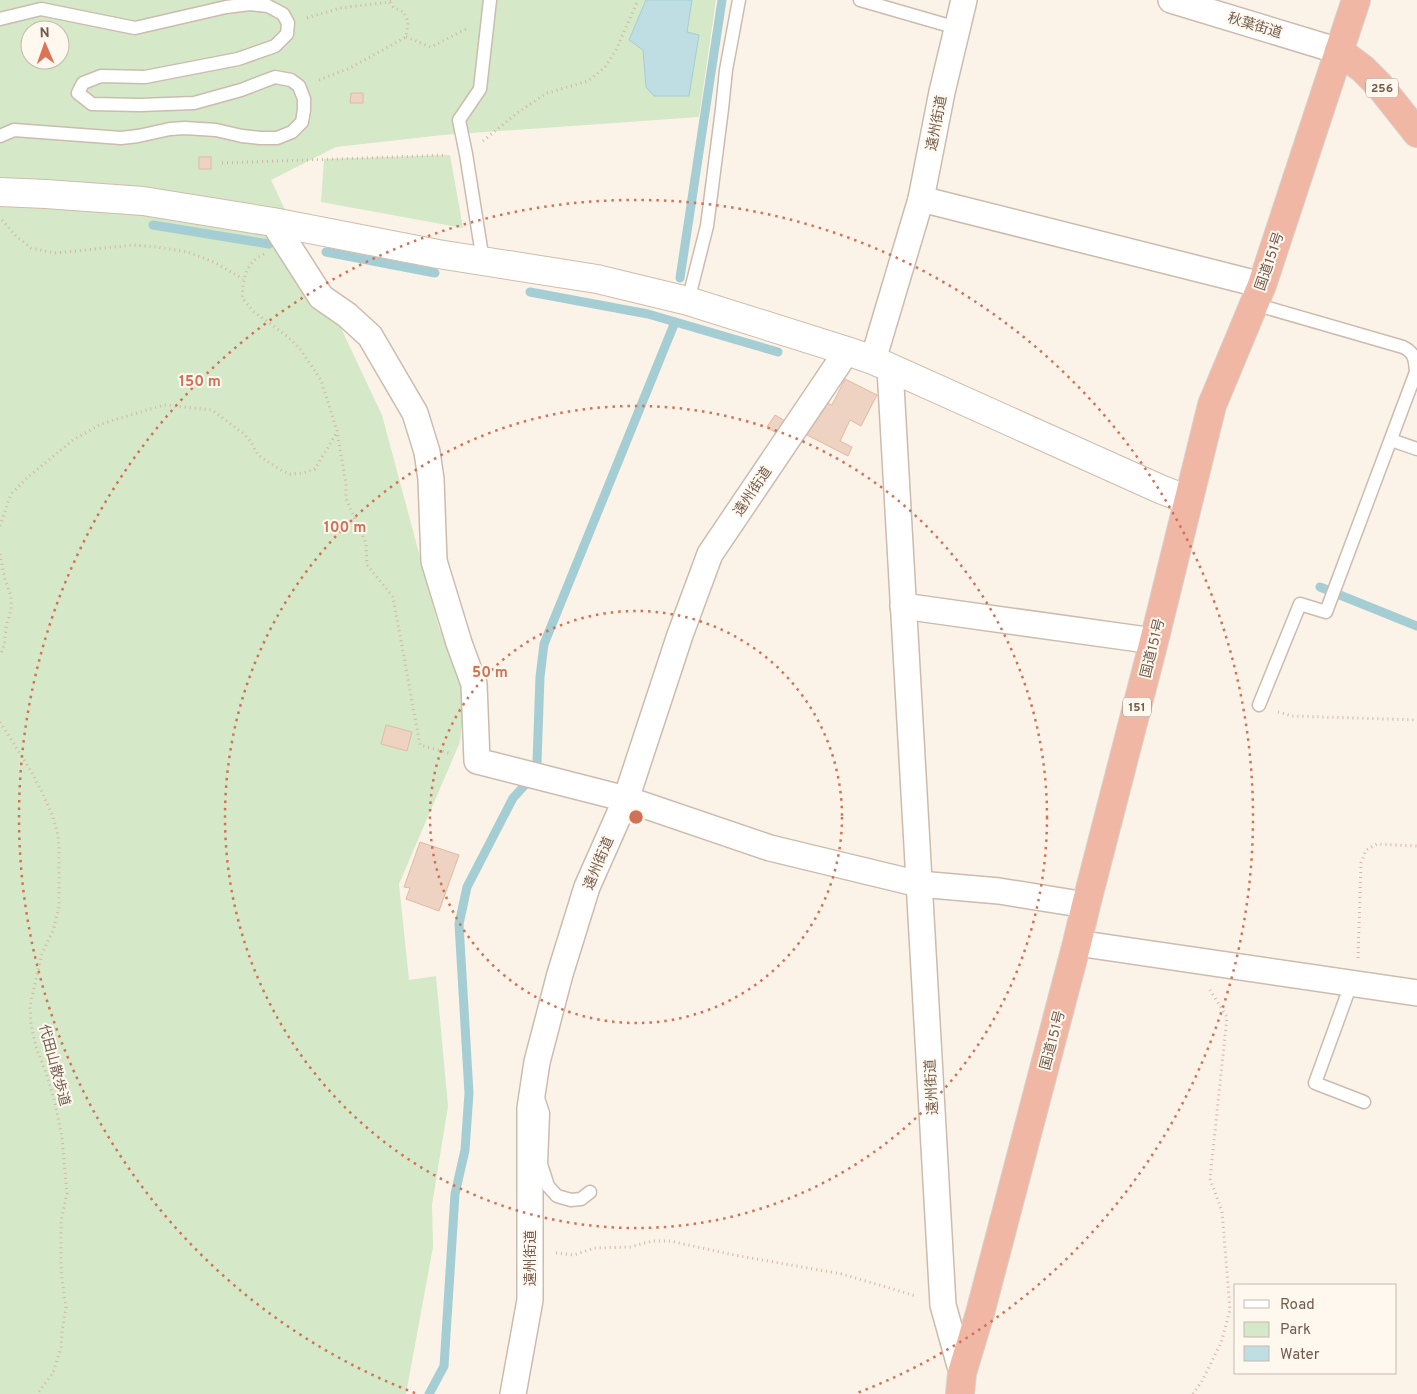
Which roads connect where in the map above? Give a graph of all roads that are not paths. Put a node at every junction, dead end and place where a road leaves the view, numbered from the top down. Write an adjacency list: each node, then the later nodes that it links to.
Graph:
1 (739, 0): 17 (lane)
2 (860, 0): 8 (lane)
3 (964, 0): 8 (street, 遠州街道)
4 (1171, 0): 9 (street, 秋葉街道)
5 (1356, 0): 9 (highway, 国道151号 / 151)
6 (489, 2): 15 (lane)
7 (0, 19): 11 (lane)
8 (957, 28): 13 (street, 遠州街道)
9 (1339, 51): 10 (highway, 256); 16 (highway, 国道151号 / 151)
10 (1417, 134)
11 (0, 136)
12 (0, 192): 14 (street)
13 (921, 199): 16 (street); 20 (street, 遠州街道)
14 (273, 222): 15 (street); 27 (street)
15 (482, 261): 17 (street)
16 (1258, 295): 19 (lane); 23 (highway, 国道151号 / 151)
17 (688, 301): 18 (street)
18 (847, 350): 20 (street); 27 (street, 遠州街道)
19 (1416, 359): 21 (lane)
20 (881, 364): 23 (street); 24 (street, 遠州街道)
21 (1391, 440): 22 (lane); 26 (lane)
22 (1417, 448)
23 (1188, 500): 25 (highway, 国道151号 / 151)
24 (903, 606): 25 (street); 28 (street, 遠州街道)
25 (1154, 640): 29 (highway, 国道151号 / 151)
26 (1259, 705)
27 (626, 799): 28 (street); 33 (street, 遠州街道)
28 (919, 884): 29 (street); 36 (street, 遠州街道)
29 (1086, 905): 30 (highway, 国道151号 / 151)
30 (1077, 943): 31 (street); 36 (highway, 国道151号 / 151)
31 (1351, 984): 32 (street); 34 (lane)
32 (1417, 993)
33 (533, 1086): 35 (lane); 37 (street, 遠州街道)
34 (1364, 1102)
35 (590, 1192)
36 (961, 1383)
37 (513, 1394)

